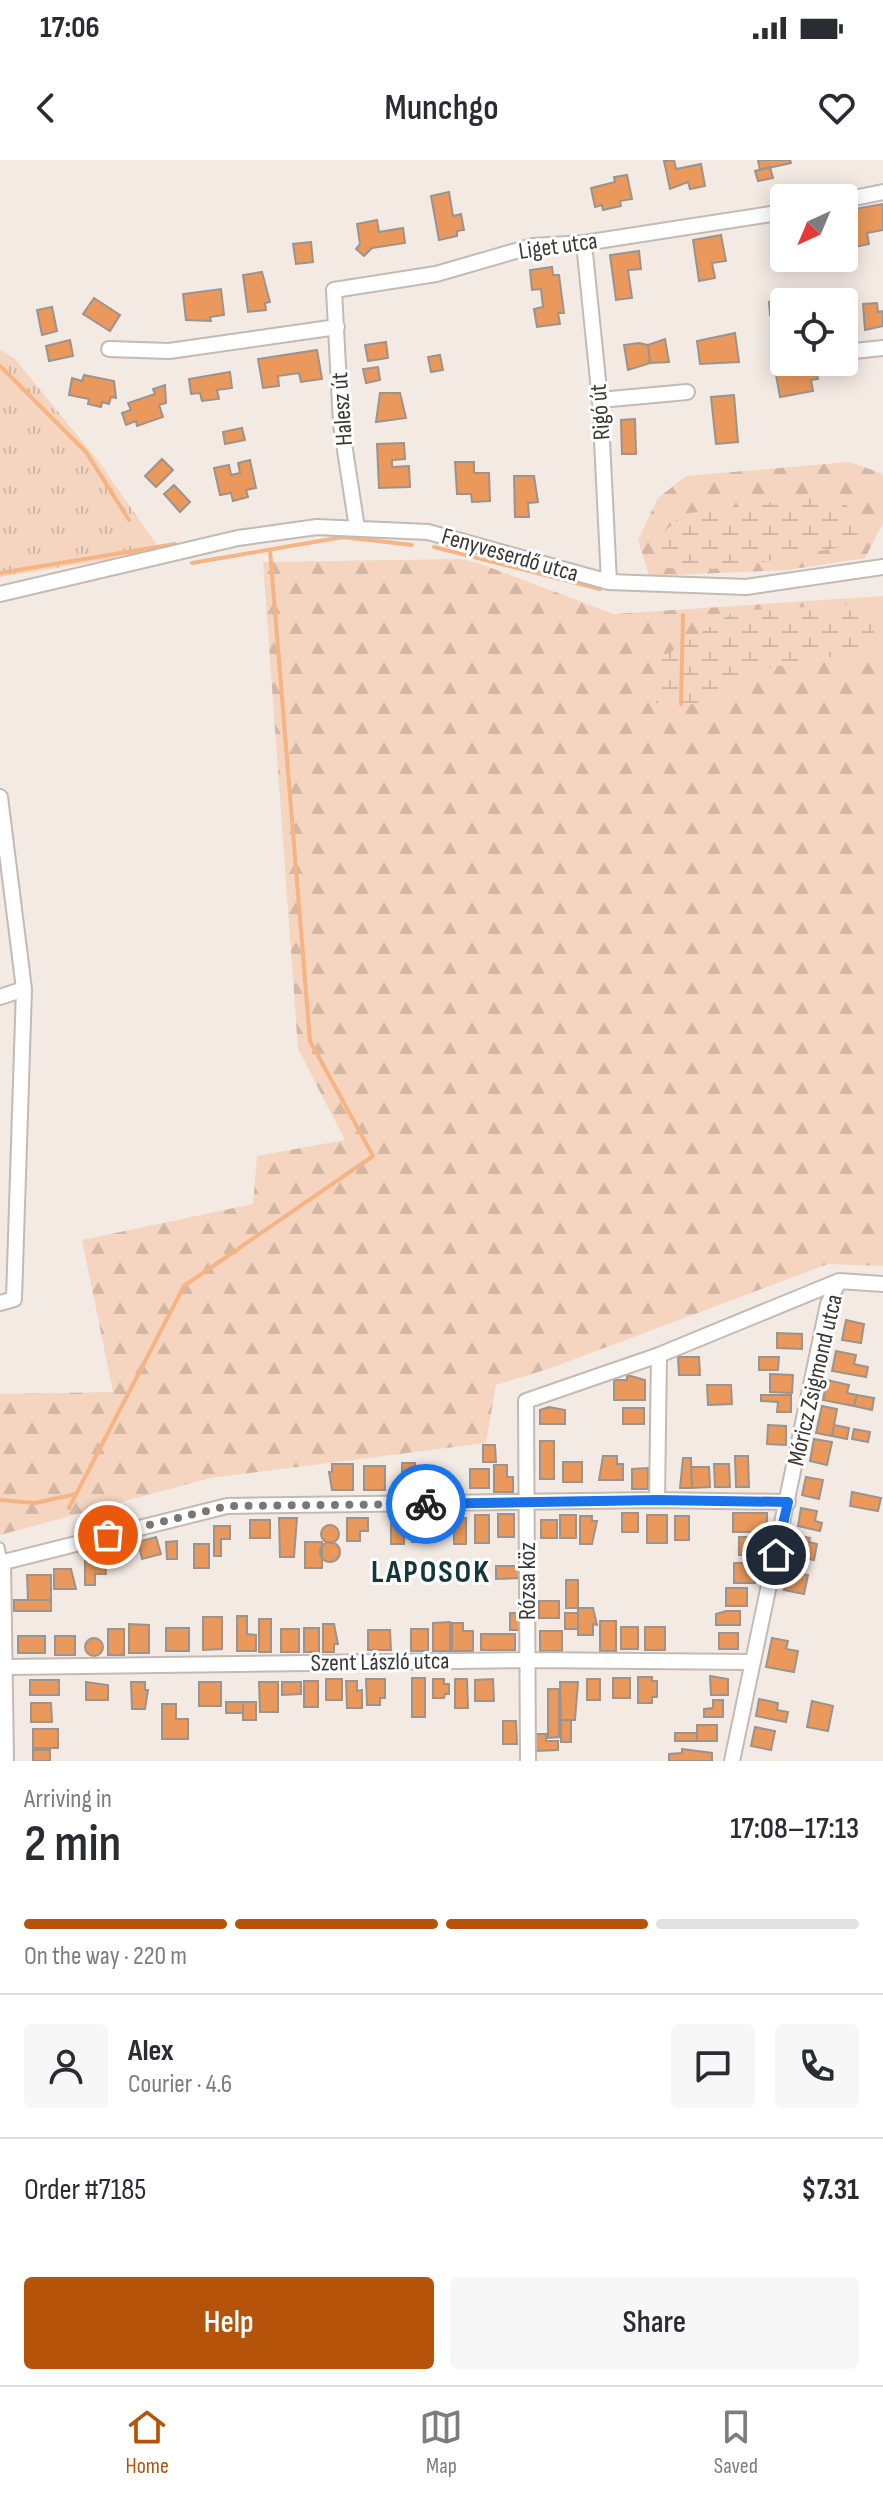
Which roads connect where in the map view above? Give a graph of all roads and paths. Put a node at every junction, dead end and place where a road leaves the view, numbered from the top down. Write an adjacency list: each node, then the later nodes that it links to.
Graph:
1 (883, 192): 2 (street)
2 (858, 197)
3 (770, 214): 4 (street, Liget utca)
4 (584, 243): 5 (street, Liget utca); 11 (street, Rigó út)
5 (334, 290): 6 (street, Halesz út)
6 (337, 327): 8 (street); 12 (street, Halesz út)
7 (883, 348): 9 (street)
8 (109, 349)
9 (858, 351)
10 (687, 392): 11 (street)
11 (600, 400): 14 (street, Rigó út)
12 (357, 528): 14 (street, Fenyveserdő utca); 15 (street, Fenyveserdő utca)
13 (883, 567): 14 (street, Fenyveserdő utca)
14 (609, 582)
15 (0, 594)
16 (0, 797): 17 (street)
17 (24, 989): 18 (street); 21 (street)
18 (0, 997)
19 (839, 1281): 20 (street); 22 (street); 24 (street, Móricz Zsigmond utca)
20 (883, 1284)
21 (0, 1303)
22 (659, 1355): 23 (street); 25 (street, Rózsa köz)
23 (657, 1500): 24 (street); 25 (street)
24 (788, 1502): 28 (street, Móricz Zsigmond utca)
25 (528, 1503): 26 (street); 27 (street, Rózsa köz)
26 (1, 1557): 29 (street)
27 (527, 1660): 28 (street, Szent László utca); 29 (street, Szent László utca); 31 (street, Rózsa köz)
28 (753, 1662): 32 (street, Móricz Zsigmond utca)
29 (7, 1667): 30 (street)
30 (6, 1761)
31 (528, 1761)
32 (732, 1761)

